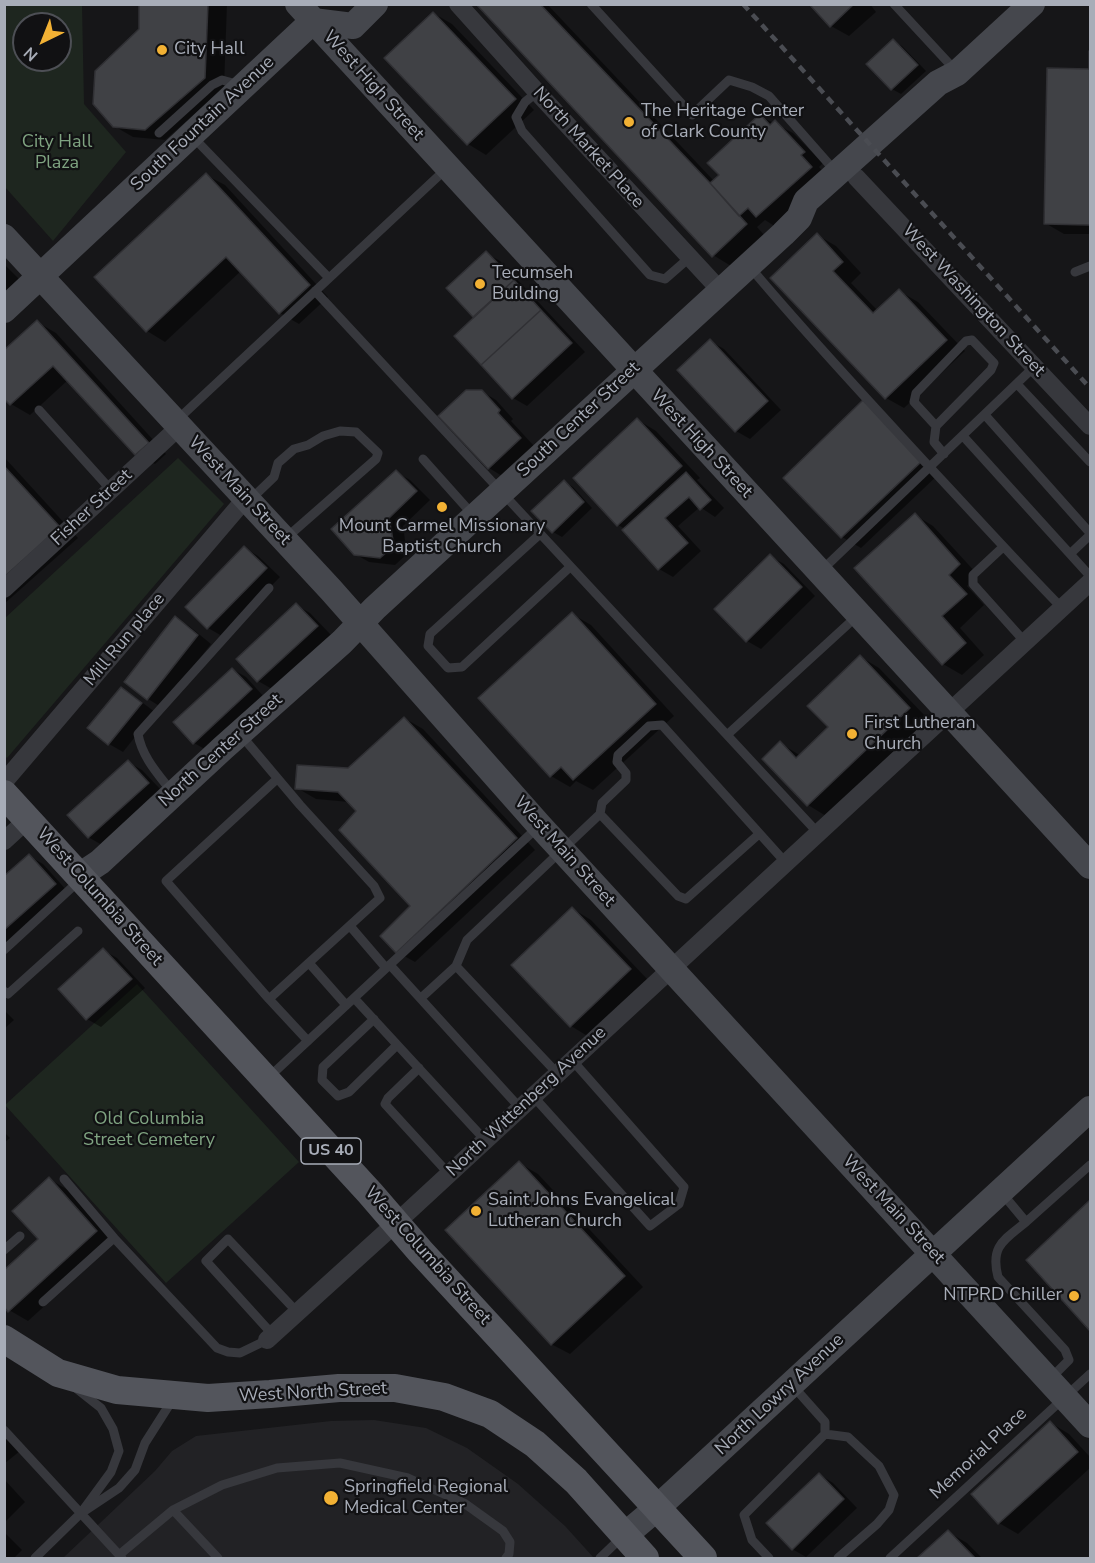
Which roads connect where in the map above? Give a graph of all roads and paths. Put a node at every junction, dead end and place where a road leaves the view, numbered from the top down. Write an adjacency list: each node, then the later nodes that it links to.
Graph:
1 (458, 4): 9 (street, North Market Place)
2 (591, 4): 13 (lane)
3 (1032, 4): 7 (street, South Center Street)
4 (371, 5): 6 (street)
5 (899, 6): 7 (lane)
6 (306, 13): 8 (street, South Fountain Avenue); 12 (street, West High Street)
7 (957, 73): 13 (street, South Center Street)
8 (244, 86): 10 (lane); 11 (street, South Fountain Avenue)
9 (537, 92): 15 (street, North Market Place); 15 (lane)
10 (159, 133)
11 (192, 135): 19 (street, South Fountain Avenue); 20 (lane)
12 (448, 167): 20 (lane); 25 (street, West High Street)
13 (846, 175): 16 (street, South Center Street); 24 (street, West Washington Street)
14 (4, 237): 19 (street, West Main Street)
15 (689, 258): 22 (street, North Market Place)
16 (748, 265): 22 (street, South Center Street); 36 (lane)
17 (1090, 266): 18 (lane)
18 (1075, 272)
19 (41, 276): 23 (street, South Fountain Avenue); 29 (street, West Main Street)
20 (329, 278): 21 (lane)
21 (315, 291): 29 (lane); 38 (lane)
22 (720, 291): 25 (street, South Center Street)
23 (4, 310)
24 (1035, 366): 26 (lane); 31 (street, West Washington Street)
25 (633, 370): 38 (street, South Center Street); 47 (street, West High Street)
26 (1017, 384): 28 (lane); 35 (lane)
27 (39, 410): 37 (lane)
28 (985, 415): 32 (lane); 42 (lane)
29 (177, 424): 37 (street, Fisher Street); 39 (street, West Main Street)
30 (936, 426): 30 (lane); 33 (lane)
31 (1090, 426)
32 (963, 436): 33 (lane); 45 (lane)
33 (944, 454): 36 (lane)
34 (423, 459): 40 (lane)
35 (1090, 462)
36 (930, 467): 44 (lane); 47 (lane)
37 (111, 490): 51 (street, Fisher Street)
38 (501, 492): 40 (street, South Center Street); 41 (lane)
39 (247, 500): 43 (street, West Main Street); 43 (lane); 60 (street, Mill Run place)
40 (474, 517): 54 (street, South Center Street)
41 (540, 534): 46 (lane); 46 (lane)
42 (1090, 534): 45 (lane)
43 (284, 539): 54 (street, West Main Street)
44 (1003, 547): 52 (lane); 55 (lane)
45 (1070, 554): 48 (lane)
46 (570, 567): 58 (lane)
47 (820, 572): 53 (street, West High Street)
48 (1090, 576)
49 (1090, 582): 52 (street, North Wittenberg Avenue)
50 (269, 588): 62 (lane)
51 (4, 589)
52 (1062, 608): 55 (street, North Wittenberg Avenue)
53 (859, 615): 56 (street, West High Street); 58 (lane)
54 (360, 623): 57 (street, North Center Street); 65 (street, West Main Street)
55 (1025, 642): 56 (street, North Wittenberg Avenue)
56 (949, 712): 66 (street, North Wittenberg Avenue); 71 (street, West High Street)
57 (239, 733): 59 (lane); 62 (street, North Center Street)
58 (727, 735): 66 (lane)
59 (277, 779): 73 (lane); 83 (lane)
60 (4, 782)
61 (4, 794): 64 (main road, West Columbia Street / US 40)
62 (174, 794): 72 (street, North Center Street)
63 (600, 814): 67 (lane); 67 (lane); 69 (lane)
64 (28, 819): 68 (street); 72 (main road, West Columbia Street / US 40)
65 (539, 825): 69 (street, West Main Street); 77 (lane)
66 (818, 833): 70 (street, North Wittenberg Avenue)
67 (759, 834): 70 (lane)
68 (4, 841)
69 (562, 850): 78 (lane); 79 (street, West Main Street)
70 (786, 863): 79 (street, North Wittenberg Avenue)
71 (1090, 866)
72 (80, 877): 75 (lane); 91 (main road, West Columbia Street / US 40)
73 (350, 926): 76 (lane); 77 (lane)
74 (78, 931): 80 (lane)
75 (4, 950)
76 (309, 963): 83 (lane); 84 (lane)
77 (388, 966): 81 (lane); 82 (lane)
78 (456, 966): 82 (lane); 90 (lane)
79 (671, 969): 88 (street, North Wittenberg Avenue); 104 (street, West Main Street)
80 (4, 991)
81 (354, 998): 84 (lane); 85 (lane)
82 (421, 998): 92 (lane)
83 (270, 999): 86 (lane)
84 (346, 1005): 86 (lane)
85 (374, 1019): 87 (lane); 87 (lane)
86 (308, 1041): 91 (lane)
87 (397, 1045): 89 (lane)
88 (572, 1060): 90 (street, North Wittenberg Avenue); 92 (lane)
89 (419, 1068): 94 (lane); 96 (lane)
90 (557, 1073): 92 (street, North Wittenberg Avenue)
91 (266, 1080): 100 (main road, West Columbia Street / US 40)
92 (527, 1102): 94 (street, North Wittenberg Avenue)
93 (1090, 1109): 98 (street, North Lowry Avenue)
94 (485, 1140): 96 (street, North Wittenberg Avenue)
95 (1090, 1165): 99 (lane)
96 (449, 1174): 100 (street, North Wittenberg Avenue)
97 (64, 1179): 102 (lane)
98 (1000, 1192): 99 (lane); 104 (street, North Lowry Avenue)
99 (1026, 1222): 112 (lane)
100 (396, 1223): 106 (street, North Wittenberg Avenue); 117 (main road, West Columbia Street / US 40)
101 (20, 1236): 103 (lane)
102 (114, 1238): 105 (lane); 107 (lane)
103 (4, 1250)
104 (933, 1253): 111 (street, North Lowry Avenue); 112 (street, West Main Street)
105 (43, 1302)
106 (298, 1313): 107 (street, North Wittenberg Avenue); 107 (lane)
107 (270, 1337)
108 (4, 1339): 109 (main road, West North Street)
109 (58, 1374): 113 (main road, West North Street); 119 (lane)
110 (1090, 1374): 112 (lane, Memorial Place)
111 (791, 1384): 116 (lane); 117 (street, North Lowry Avenue)
112 (1057, 1389): 114 (street, West Main Street); 130 (lane, Memorial Place)
113 (176, 1395): 119 (lane); 120 (main road, West North Street)
114 (1090, 1425)
115 (4, 1430): 119 (lane)
116 (825, 1434): 128 (lane); 129 (lane)
117 (657, 1508): 120 (street, North Lowry Avenue); 127 (main road, West Columbia Street / US 40)
118 (173, 1510): 121 (lane); 123 (lane); 124 (lane)
119 (81, 1513): 121 (lane); 122 (lane)
120 (625, 1535): 125 (lane); 126 (main road, West North Street)
121 (121, 1557)
122 (34, 1558)
123 (218, 1558)
124 (506, 1558)
125 (600, 1558)
126 (645, 1558)
127 (704, 1558)
128 (769, 1558)
129 (838, 1558)
130 (890, 1558)

